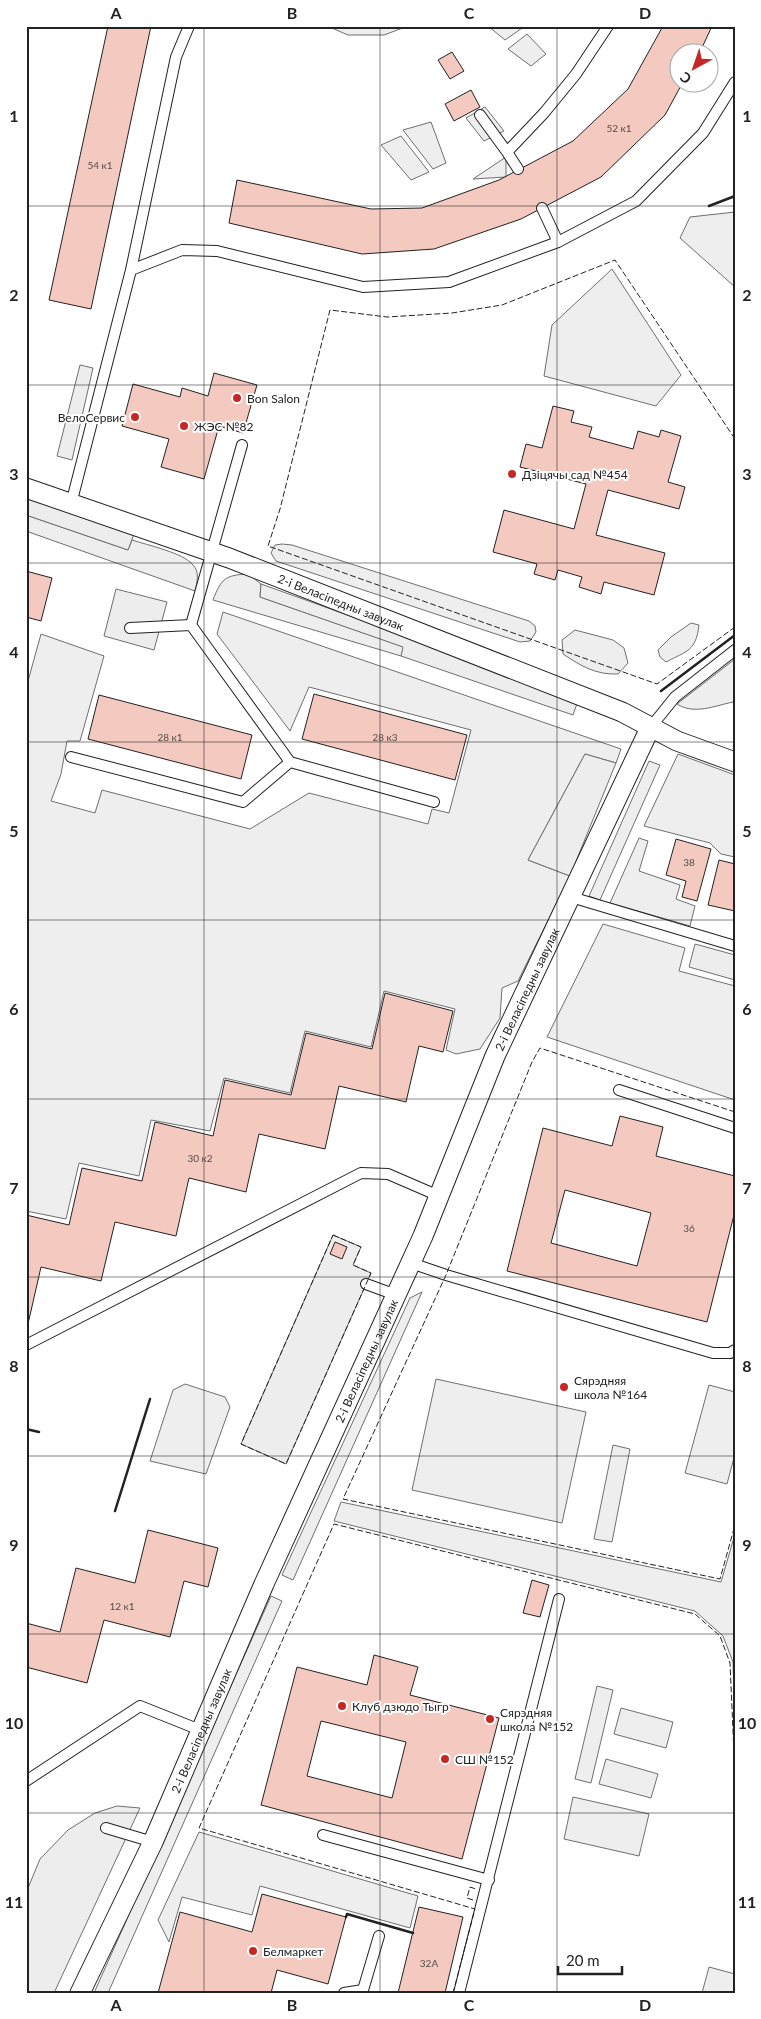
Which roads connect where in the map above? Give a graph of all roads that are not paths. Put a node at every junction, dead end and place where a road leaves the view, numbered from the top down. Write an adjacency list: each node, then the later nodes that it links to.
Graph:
1 (189, 26): 9 (lane)
2 (608, 26): 5 (lane)
3 (735, 83): 8 (lane)
4 (480, 115): 5 (lane)
5 (507, 152): 6 (lane)
6 (518, 170)
7 (542, 208): 8 (lane)
8 (558, 242): 9 (lane)
9 (131, 270): 12 (lane)
10 (242, 446): 13 (lane)
11 (26, 488): 12 (street, 2-і Веласіпедны завулак)
12 (71, 504): 13 (street, 2-і Веласіпедны завулак)
13 (212, 552): 14 (lane); 17 (street, 2-і Веласіпедны завулак)
14 (191, 625): 15 (lane); 19 (lane)
15 (130, 628)
16 (735, 650): 17 (lane)
17 (650, 728): 20 (street, 2-і Веласіпедны завулак); 22 (street, 2-і Веласіпедны завулак)
18 (71, 757): 19 (lane)
19 (290, 762): 21 (lane)
20 (735, 762)
21 (434, 802)
22 (571, 897): 23 (lane); 26 (street, 2-і Веласіпедны завулак)
23 (735, 946)
24 (619, 1090): 25 (lane)
25 (735, 1128)
26 (439, 1196): 27 (street, 2-і Веласіпедны завулак); 30 (lane)
27 (411, 1263): 29 (street, 2-і Веласіпедны завулак); 31 (lane)
28 (366, 1284): 29 (lane)
29 (396, 1295): 33 (street, 2-і Веласіпедны завулак)
30 (26, 1345)
31 (735, 1350)
32 (559, 1599): 38 (lane)
33 (200, 1730): 34 (lane); 37 (street, 2-і Веласіпедны завулак)
34 (26, 1781)
35 (106, 1828): 37 (lane)
36 (323, 1835): 38 (lane)
37 (153, 1842): 40 (street, 2-і Веласіпедны завулак)
38 (489, 1880): 42 (lane)
39 (379, 1936): 41 (lane)
40 (80, 1993)
41 (344, 1993)
42 (459, 1993)

